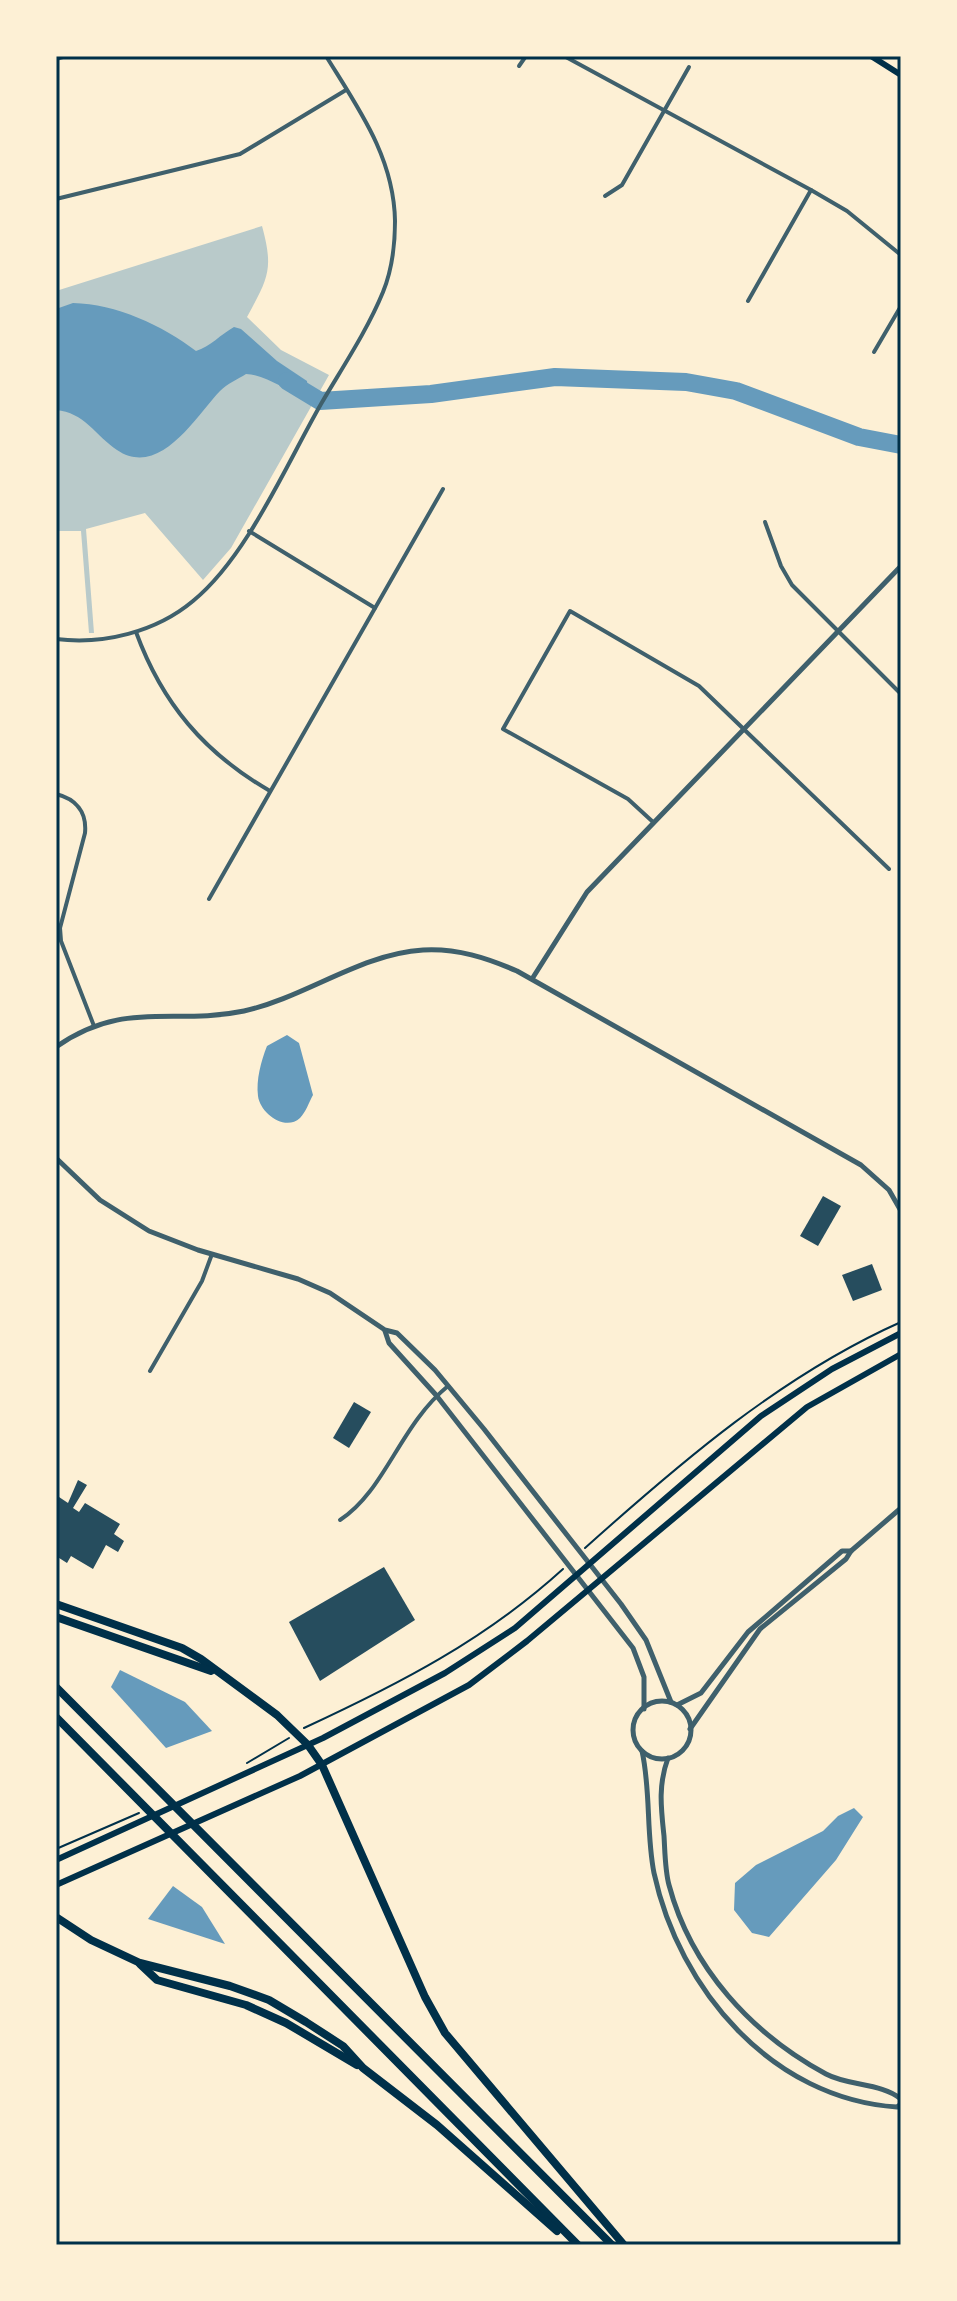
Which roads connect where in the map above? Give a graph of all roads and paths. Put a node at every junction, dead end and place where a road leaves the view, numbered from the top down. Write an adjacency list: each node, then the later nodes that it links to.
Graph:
1 (66, 56): 6 (street)
2 (326, 56): 10 (street)
3 (526, 56): 7 (street)
4 (564, 56): 11 (street)
5 (871, 56): 9 (main road)
6 (56, 59)
7 (519, 66)
8 (689, 67): 11 (street)
9 (901, 75)
10 (346, 89): 14 (street); 21 (street)
11 (664, 112): 12 (street); 13 (street)
12 (811, 190): 15 (street); 16 (street)
13 (605, 196)
14 (56, 199)
15 (901, 255)
16 (748, 301)
17 (901, 306): 18 (street)
18 (874, 352)
19 (443, 489): 23 (street)
20 (765, 522): 25 (street)
21 (249, 531): 23 (street); 24 (street)
22 (901, 566): 25 (street)
23 (375, 608): 29 (street)
24 (136, 632): 26 (street); 29 (street)
25 (837, 632): 27 (street); 28 (street)
26 (56, 639)
27 (901, 694)
28 (743, 729): 31 (street); 31 (street); 32 (street)
29 (270, 791): 33 (street)
30 (56, 794): 35 (street)
31 (653, 822): 34 (street)
32 (889, 869)
33 (209, 899)
34 (532, 979): 35 (street); 38 (street)
35 (94, 1026): 36 (street)
36 (56, 1047)
37 (56, 1158): 39 (street)
38 (901, 1211)
39 (212, 1254): 40 (street); 43 (street)
40 (385, 1330): 44 (street); 45 (street)
41 (901, 1333): 48 (main road)
42 (901, 1354): 51 (main road)
43 (150, 1371)
44 (448, 1386): 45 (street); 48 (street)
45 (436, 1395): 47 (street); 50 (street)
46 (901, 1508): 55 (street)
47 (340, 1520)
48 (589, 1565): 50 (main road); 51 (street)
49 (557, 1574): 63 (path)
50 (578, 1575): 52 (street); 64 (main road)
51 (599, 1579): 52 (main road); 58 (street)
52 (589, 1589): 60 (street); 67 (main road)
53 (56, 1604): 56 (highway)
54 (56, 1617): 56 (highway)
55 (761, 1624): 59 (street); 62 (street)
56 (219, 1675): 63 (highway)
57 (56, 1687): 78 (highway)
58 (671, 1702): 59 (street); 60 (street)
59 (677, 1705): 62 (street)
60 (644, 1709): 65 (street)
61 (56, 1717): 77 (highway)
62 (690, 1729): 66 (street)
63 (295, 1732): 64 (highway); 68 (path)
64 (308, 1745): 67 (highway); 71 (main road)
65 (642, 1751): 66 (street); 76 (street)
66 (668, 1758): 76 (street)
67 (322, 1765): 72 (main road); 79 (highway)
68 (237, 1768)
69 (113, 1824): 70 (path)
70 (56, 1849)
71 (56, 1860)
72 (56, 1885)
73 (56, 1917): 74 (highway)
74 (140, 1963): 75 (highway); 75 (highway)
75 (363, 2068): 77 (highway)
76 (901, 2101)
77 (576, 2245)
78 (612, 2245)
79 (624, 2245)

